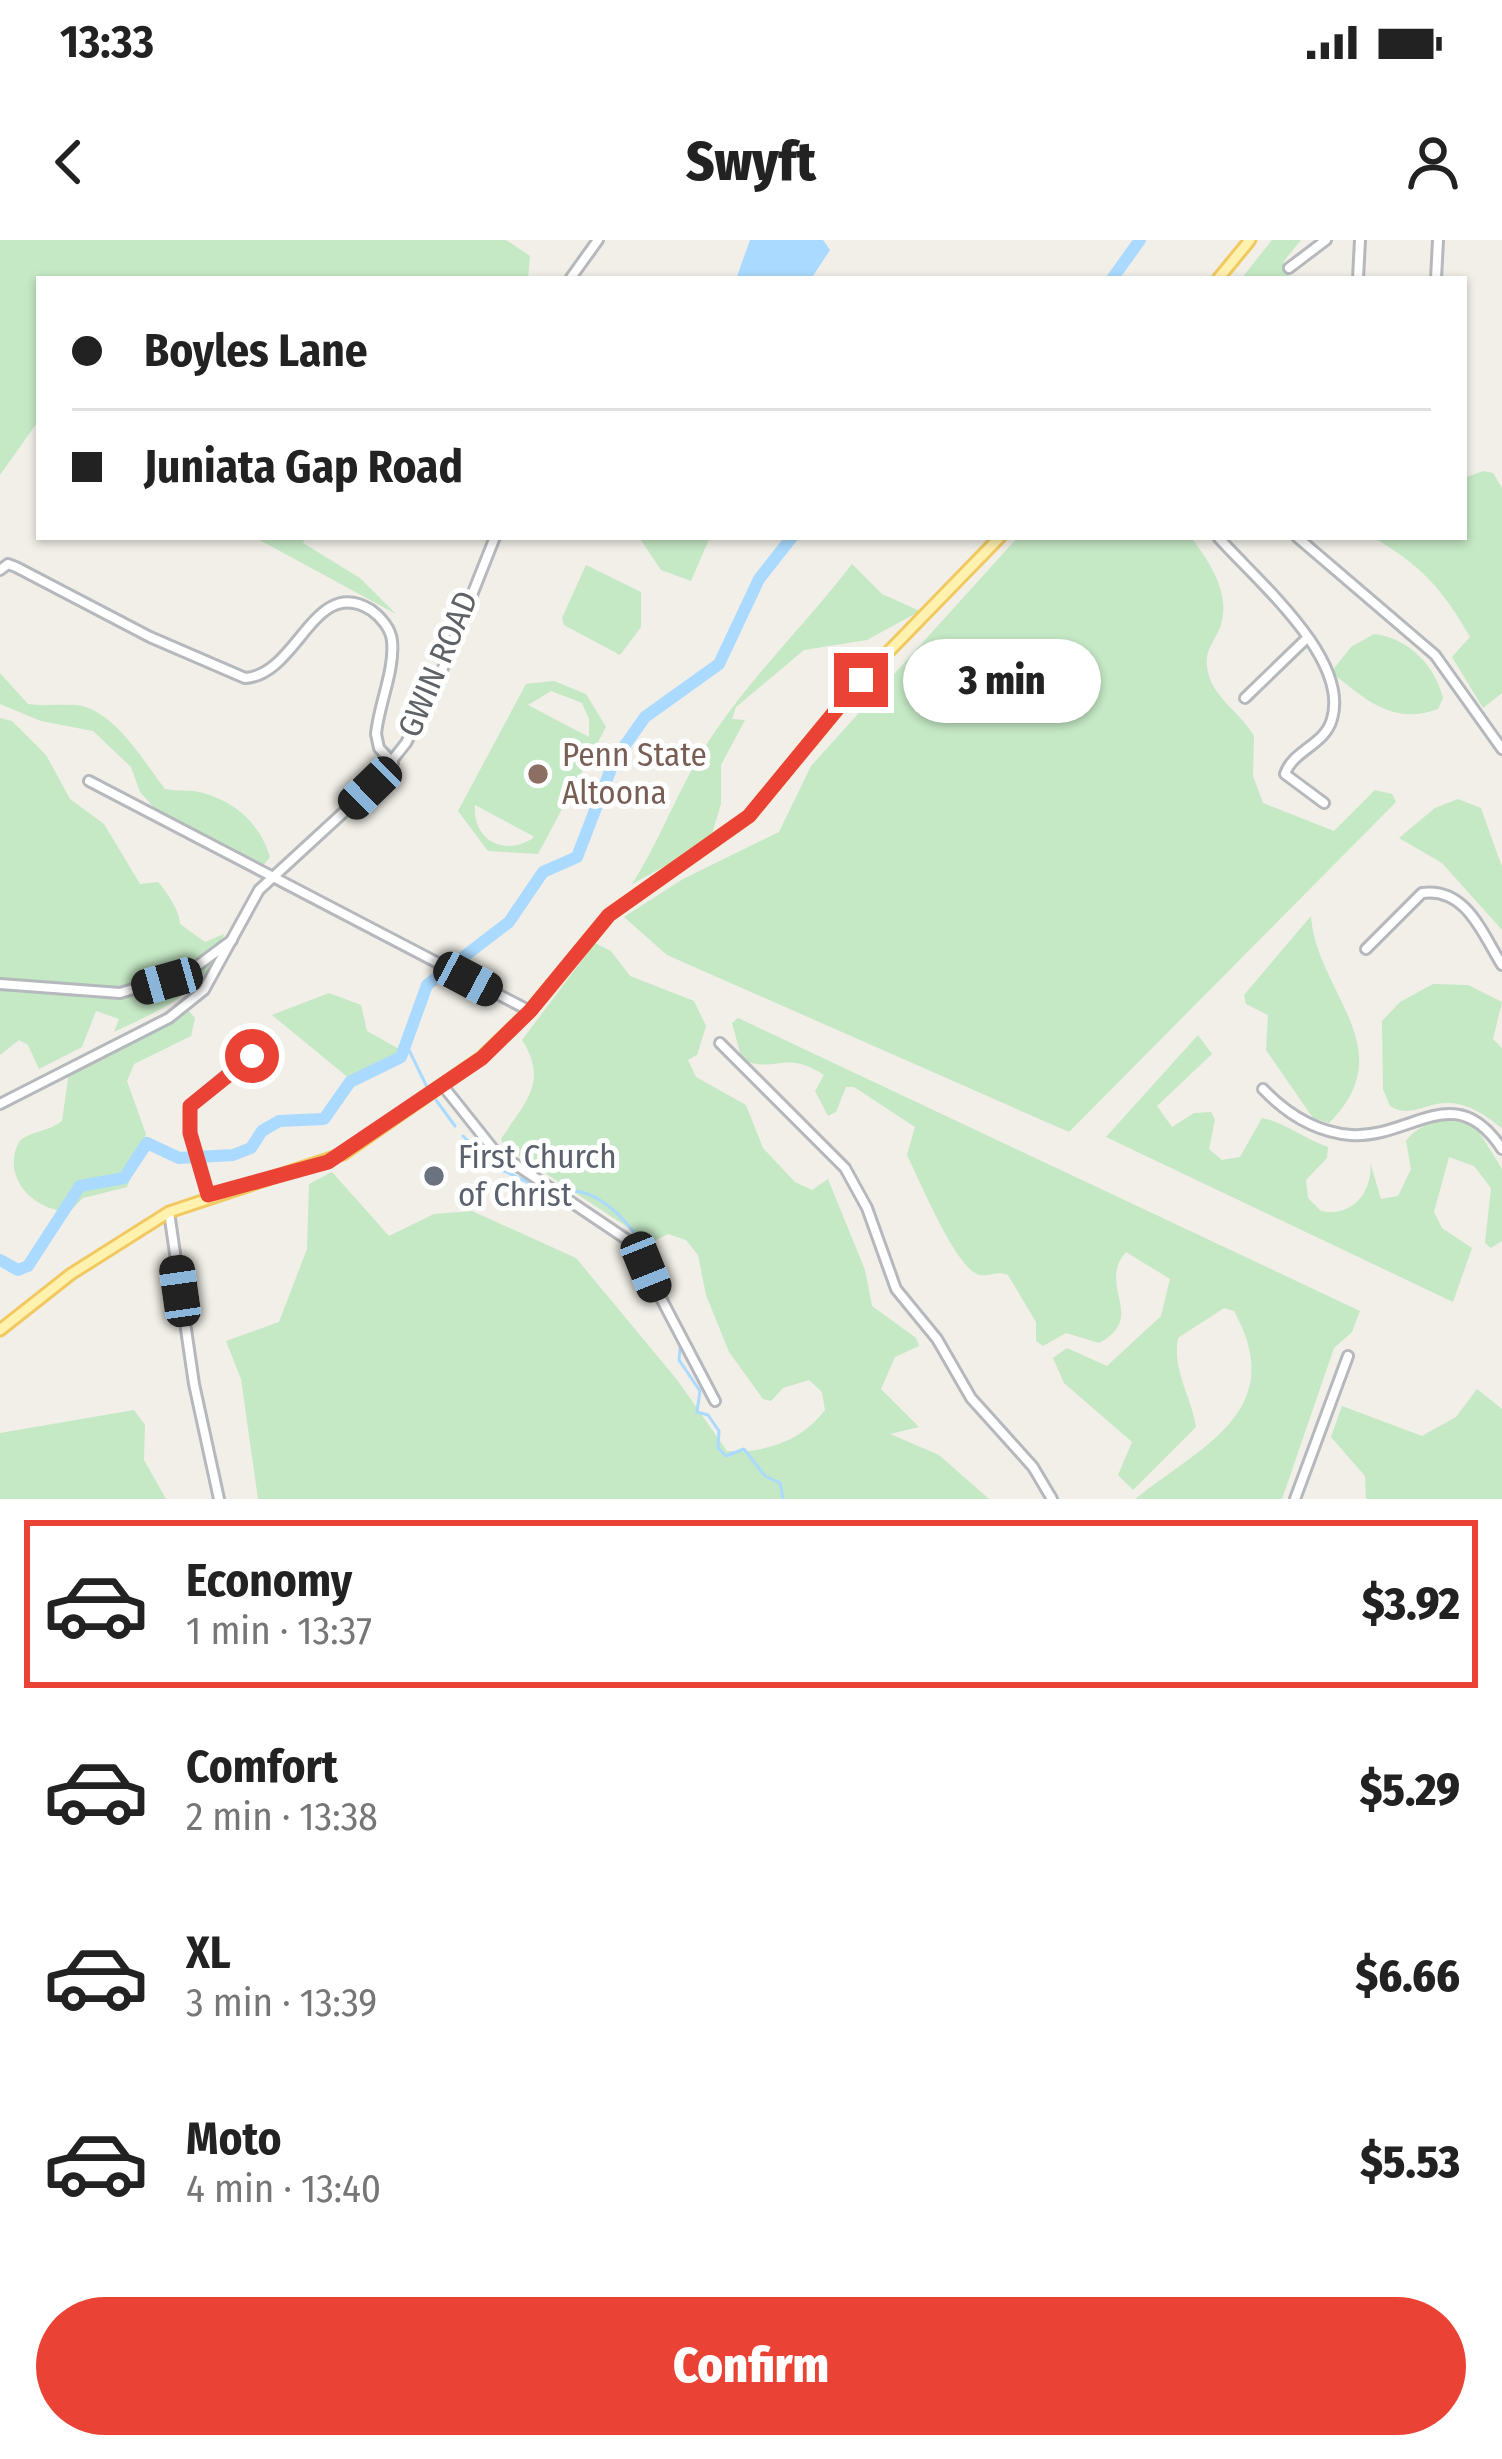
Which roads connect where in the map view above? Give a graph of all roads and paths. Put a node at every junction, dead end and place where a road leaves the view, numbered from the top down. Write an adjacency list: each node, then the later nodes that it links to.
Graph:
1 (598, 240): 7 (street)
2 (1250, 240): 8 (main road)
3 (1326, 240): 6 (street)
4 (1360, 240): 9 (street)
5 (1438, 240): 10 (street)
6 (1289, 268)
7 (572, 276)
8 (1220, 276)
9 (1358, 276)
10 (1436, 276)
11 (494, 540): 19 (street, GWIN ROAD)
12 (997, 540): 27 (main road)
13 (1221, 540): 16 (street)
14 (1301, 540): 18 (street)
15 (0, 570): 19 (street)
16 (1307, 638): 17 (street); 21 (street)
17 (1245, 698)
18 (1502, 749)
19 (393, 763): 22 (street, GWIN ROAD)
20 (89, 781): 22 (street)
21 (1324, 803)
22 (272, 876): 23 (street, GWIN ROAD); 27 (street)
23 (232, 940): 26 (street); 32 (street, GWIN ROAD)
24 (1366, 949): 25 (street)
25 (1502, 964)
26 (0, 984)
27 (530, 1011): 30 (main road)
28 (720, 1043): 40 (street)
29 (274, 1069): 34 (street)
30 (443, 1086): 34 (main road); 38 (street)
31 (1263, 1089): 33 (street)
32 (0, 1104)
33 (1502, 1149)
34 (208, 1195): 35 (main road)
35 (169, 1212): 36 (main road); 39 (street)
36 (0, 1330)
37 (1348, 1356): 41 (street)
38 (715, 1401)
39 (219, 1499)
40 (1052, 1499)
41 (1295, 1499)

